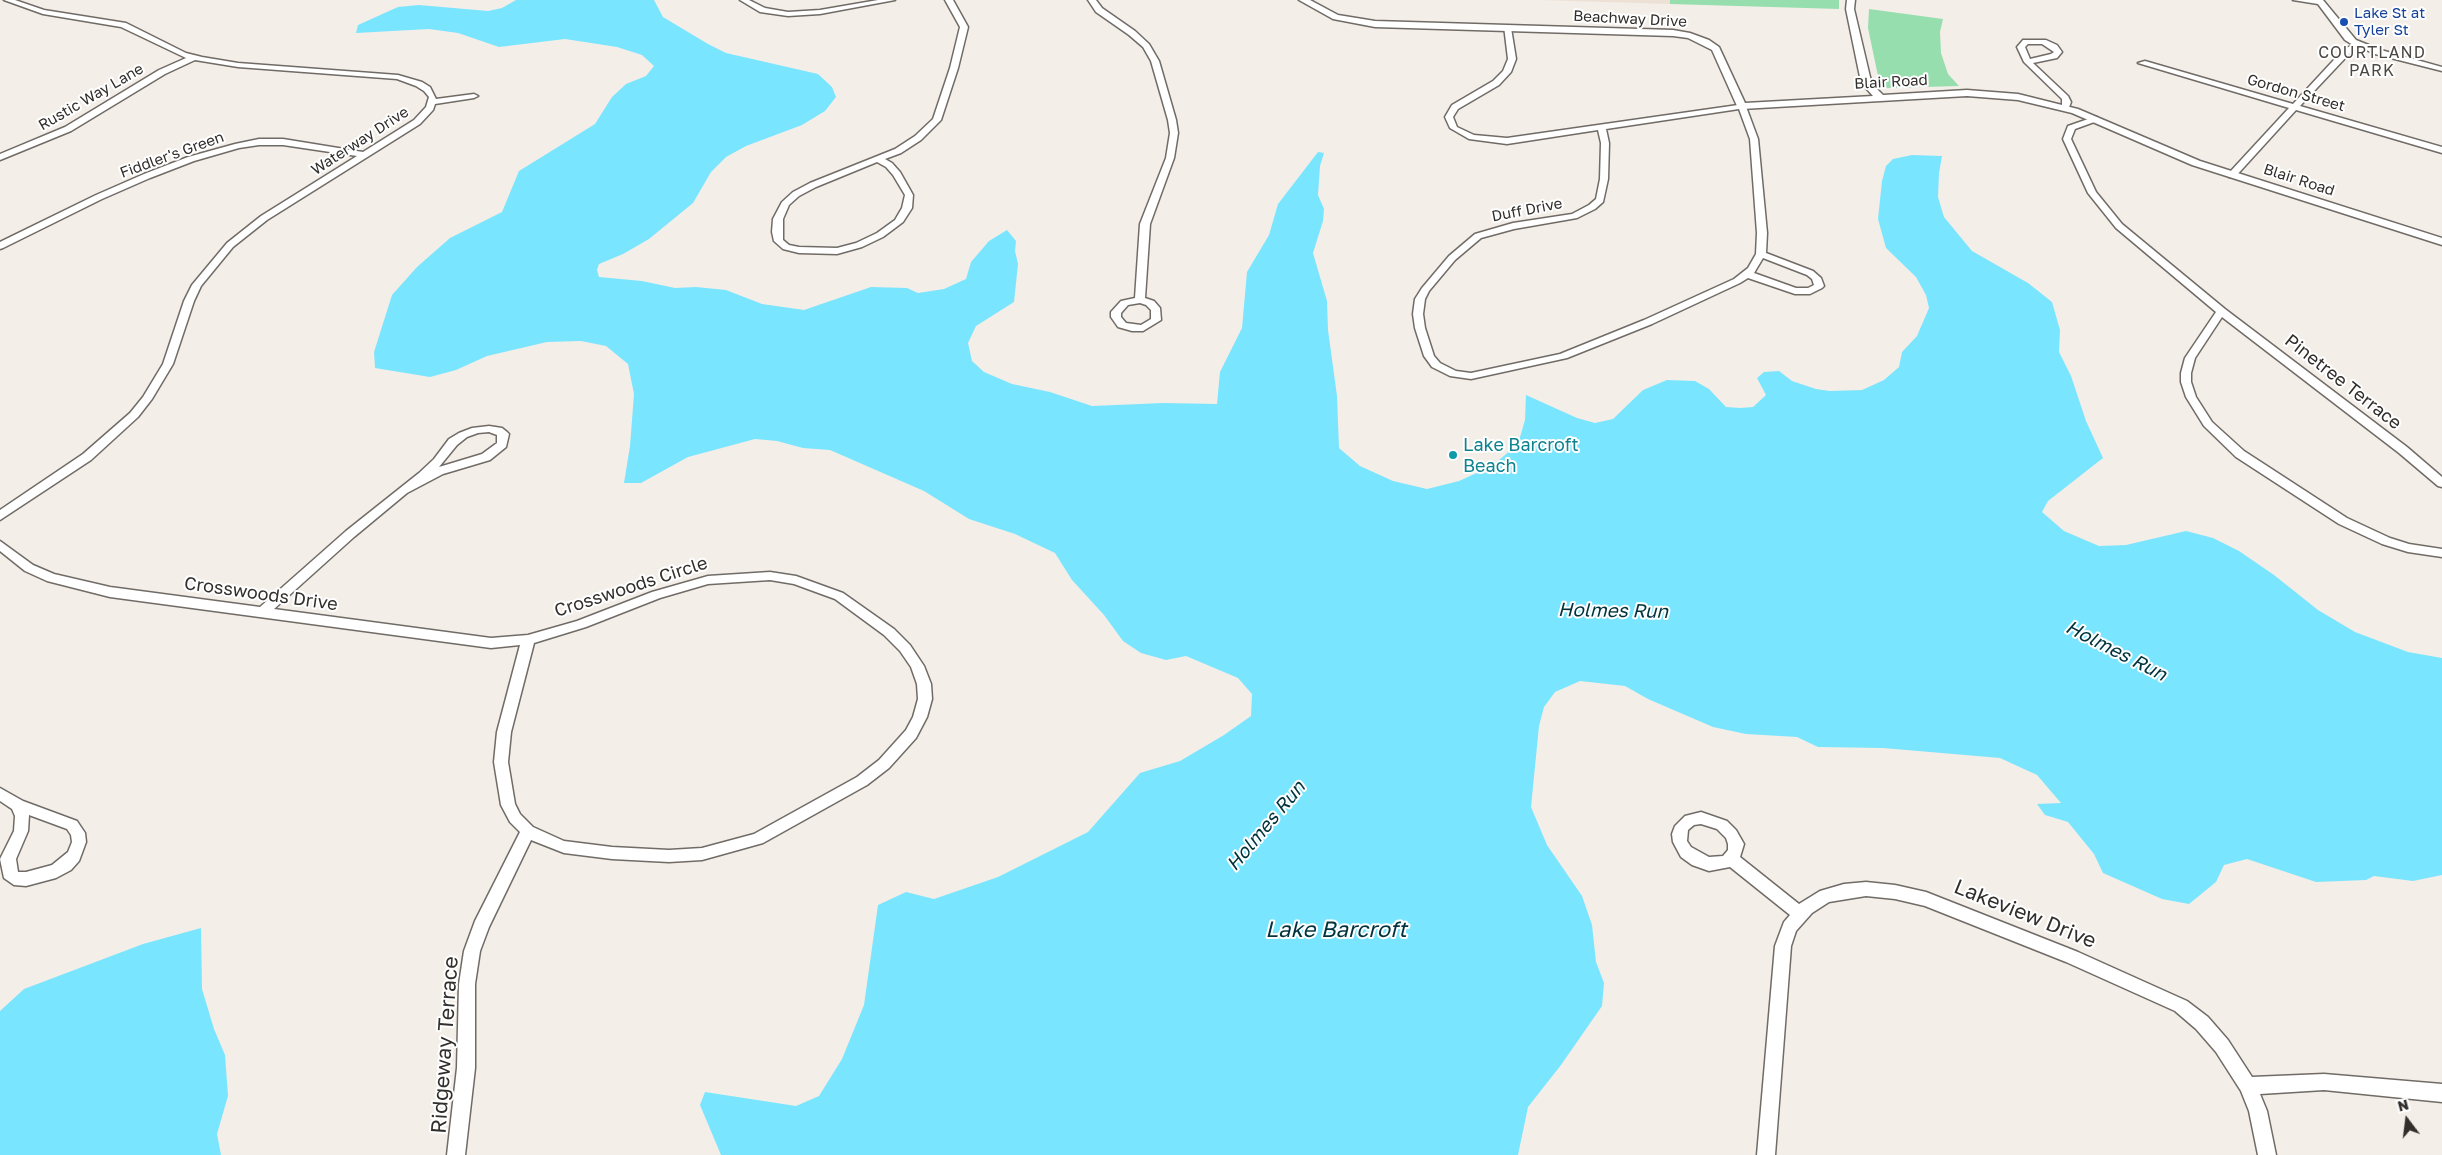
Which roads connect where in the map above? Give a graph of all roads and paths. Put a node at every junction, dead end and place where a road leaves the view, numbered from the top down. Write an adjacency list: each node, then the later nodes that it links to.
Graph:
1 (8, 0): 14 (street, Waterway Drive)
2 (744, 0): 3 (street)
3 (891, 0)
4 (949, 0): 29 (street)
5 (1092, 0): 35 (street)
6 (1303, 0): 12 (street, Beachway Drive)
7 (1851, 0): 11 (street)
8 (2297, 0): 9 (street)
9 (2320, 1): 13 (street)
10 (1861, 4): 11 (street)
11 (1853, 20): 19 (street)
12 (1508, 28): 21 (street, Beachway Drive); 25 (street, Blair Road)
13 (2358, 45): 17 (street); 22 (street)
14 (194, 58): 20 (street, Waterway Drive); 28 (street, Rustic Way Lane)
15 (2028, 62): 23 (street)
16 (2142, 63): 22 (street, Gordon Street)
17 (2442, 69)
18 (474, 96): 20 (street)
19 (1880, 97): 21 (street, Blair Road); 23 (street, Blair Road)
20 (432, 102): 27 (street, Waterway Drive)
21 (1742, 106): 25 (street, Blair Road); 33 (street, Beachway Drive)
22 (2294, 107): 26 (street, Gordon Street); 30 (street)
23 (2065, 108): 24 (street, Blair Road)
24 (2094, 119): 30 (street, Blair Road); 36 (street, Pinetree Terrace)
25 (1602, 127): 34 (street, Duff Drive)
26 (2442, 150)
27 (365, 155): 32 (street, Fiddler's Green); 39 (street, Waterway Drive)
28 (0, 157)
29 (877, 160): 29 (street)
30 (2232, 175): 31 (street, Blair Road)
31 (2442, 242)
32 (0, 246)
33 (1761, 254): 34 (street); 34 (street)
34 (1747, 274)
35 (1140, 300)
36 (2221, 311): 37 (street, Pinetree Terrace); 41 (street)
37 (2442, 483)
38 (404, 490): 38 (street); 42 (street)
39 (0, 516)
40 (0, 545): 42 (street, Crosswoods Drive)
41 (2442, 553)
42 (263, 612): 43 (street, Crosswoods Drive)
43 (528, 640): 46 (street, Crosswoods Circle); 46 (street, Crosswoods Circle)
44 (0, 794): 45 (street)
45 (18, 805): 45 (street)
46 (528, 831): 51 (street, Ridgeway Terrace)
47 (1731, 859): 48 (street)
48 (1800, 914): 49 (street, Lakeview Drive); 52 (street, Lakeview Drive)
49 (2248, 1086): 50 (street); 53 (street, Lakeview Drive)
50 (2442, 1093)
51 (456, 1155)
52 (1766, 1155)
53 (2267, 1155)

